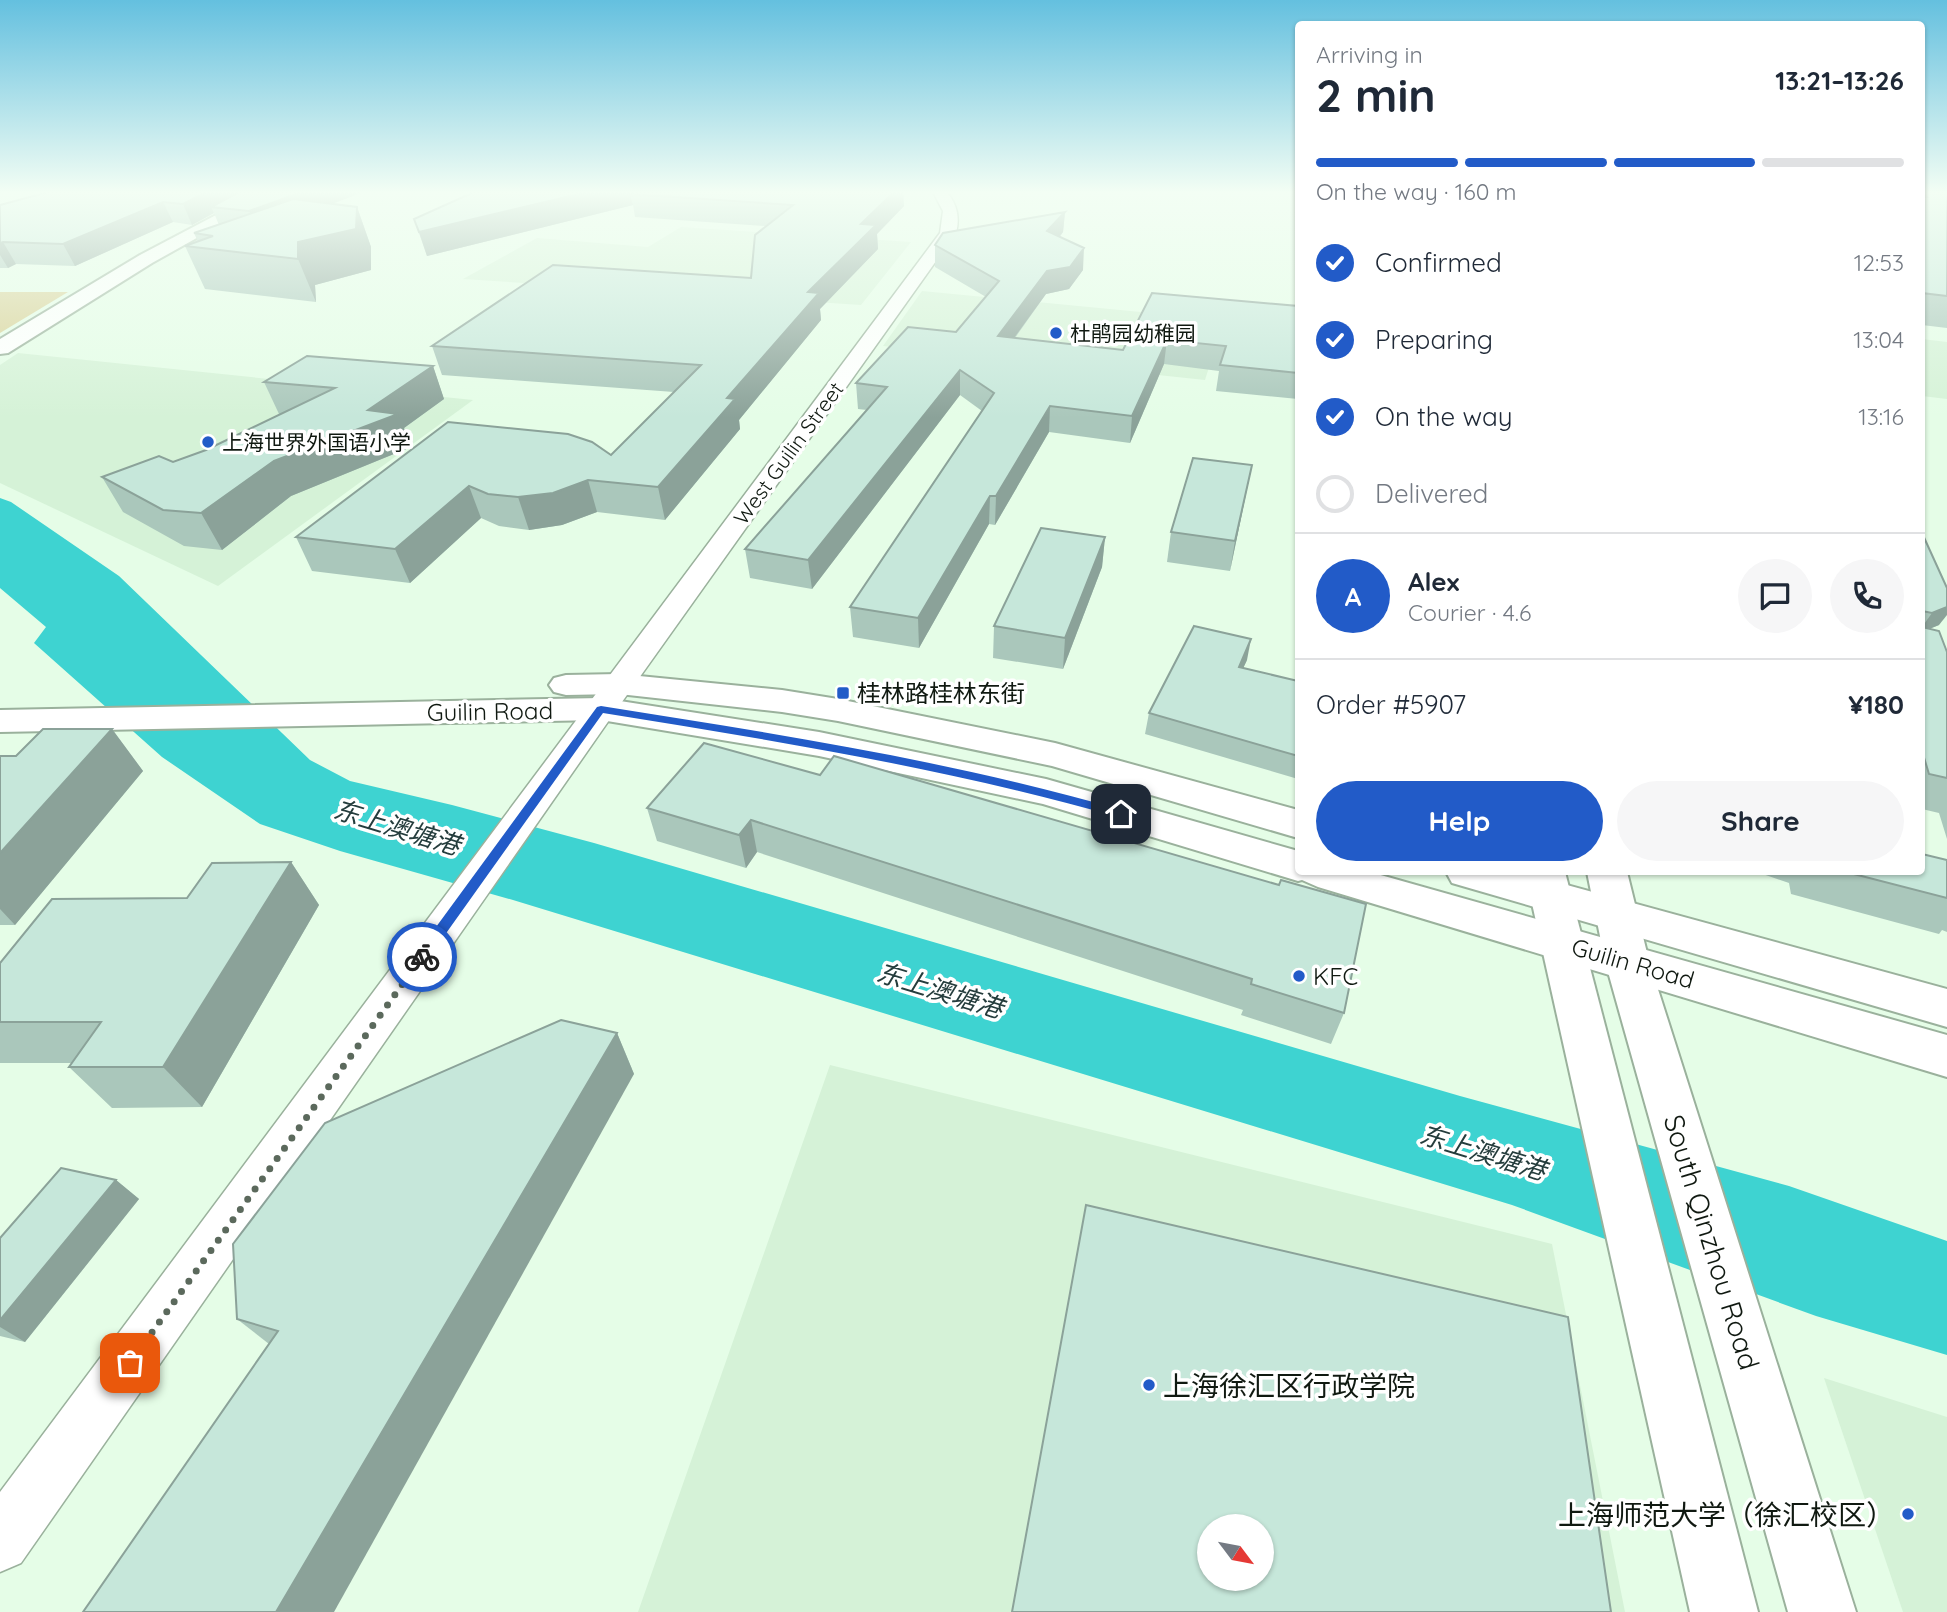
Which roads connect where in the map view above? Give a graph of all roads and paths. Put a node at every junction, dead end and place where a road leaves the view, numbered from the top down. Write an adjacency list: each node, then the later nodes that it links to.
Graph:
1 (133, 267): 3 (main road)
2 (923, 267): 4 (street, West Guilin Street)
3 (0, 348)
4 (610, 697): 5 (main road, Guilin Road); 7 (main road, Guilin Road); 8 (main road, Guilin Road); 18 (street, West Guilin Street)
5 (292, 703): 6 (main road, Guilin Road); 6 (main road, Guilin Road)
6 (3, 704)
7 (1295, 823)
8 (1295, 865)
9 (1328, 875): 14 (main road, Guilin Road)
10 (1488, 875): 12 (main road, Guilin Road)
11 (1608, 875): 13 (main road, South Qinzhou Road)
12 (1547, 883): 13 (main road, Guilin Road); 14 (main road)
13 (1615, 913): 15 (main road, South Qinzhou Road); 16 (main road, Guilin Road)
14 (1561, 943): 15 (main road, Guilin Road); 19 (main road)
15 (1627, 961): 17 (main road, Guilin Road); 20 (main road, South Qinzhou Road)
16 (1947, 1008)
17 (1947, 1056)
18 (0, 1542)
19 (1724, 1612)
20 (1822, 1612)

